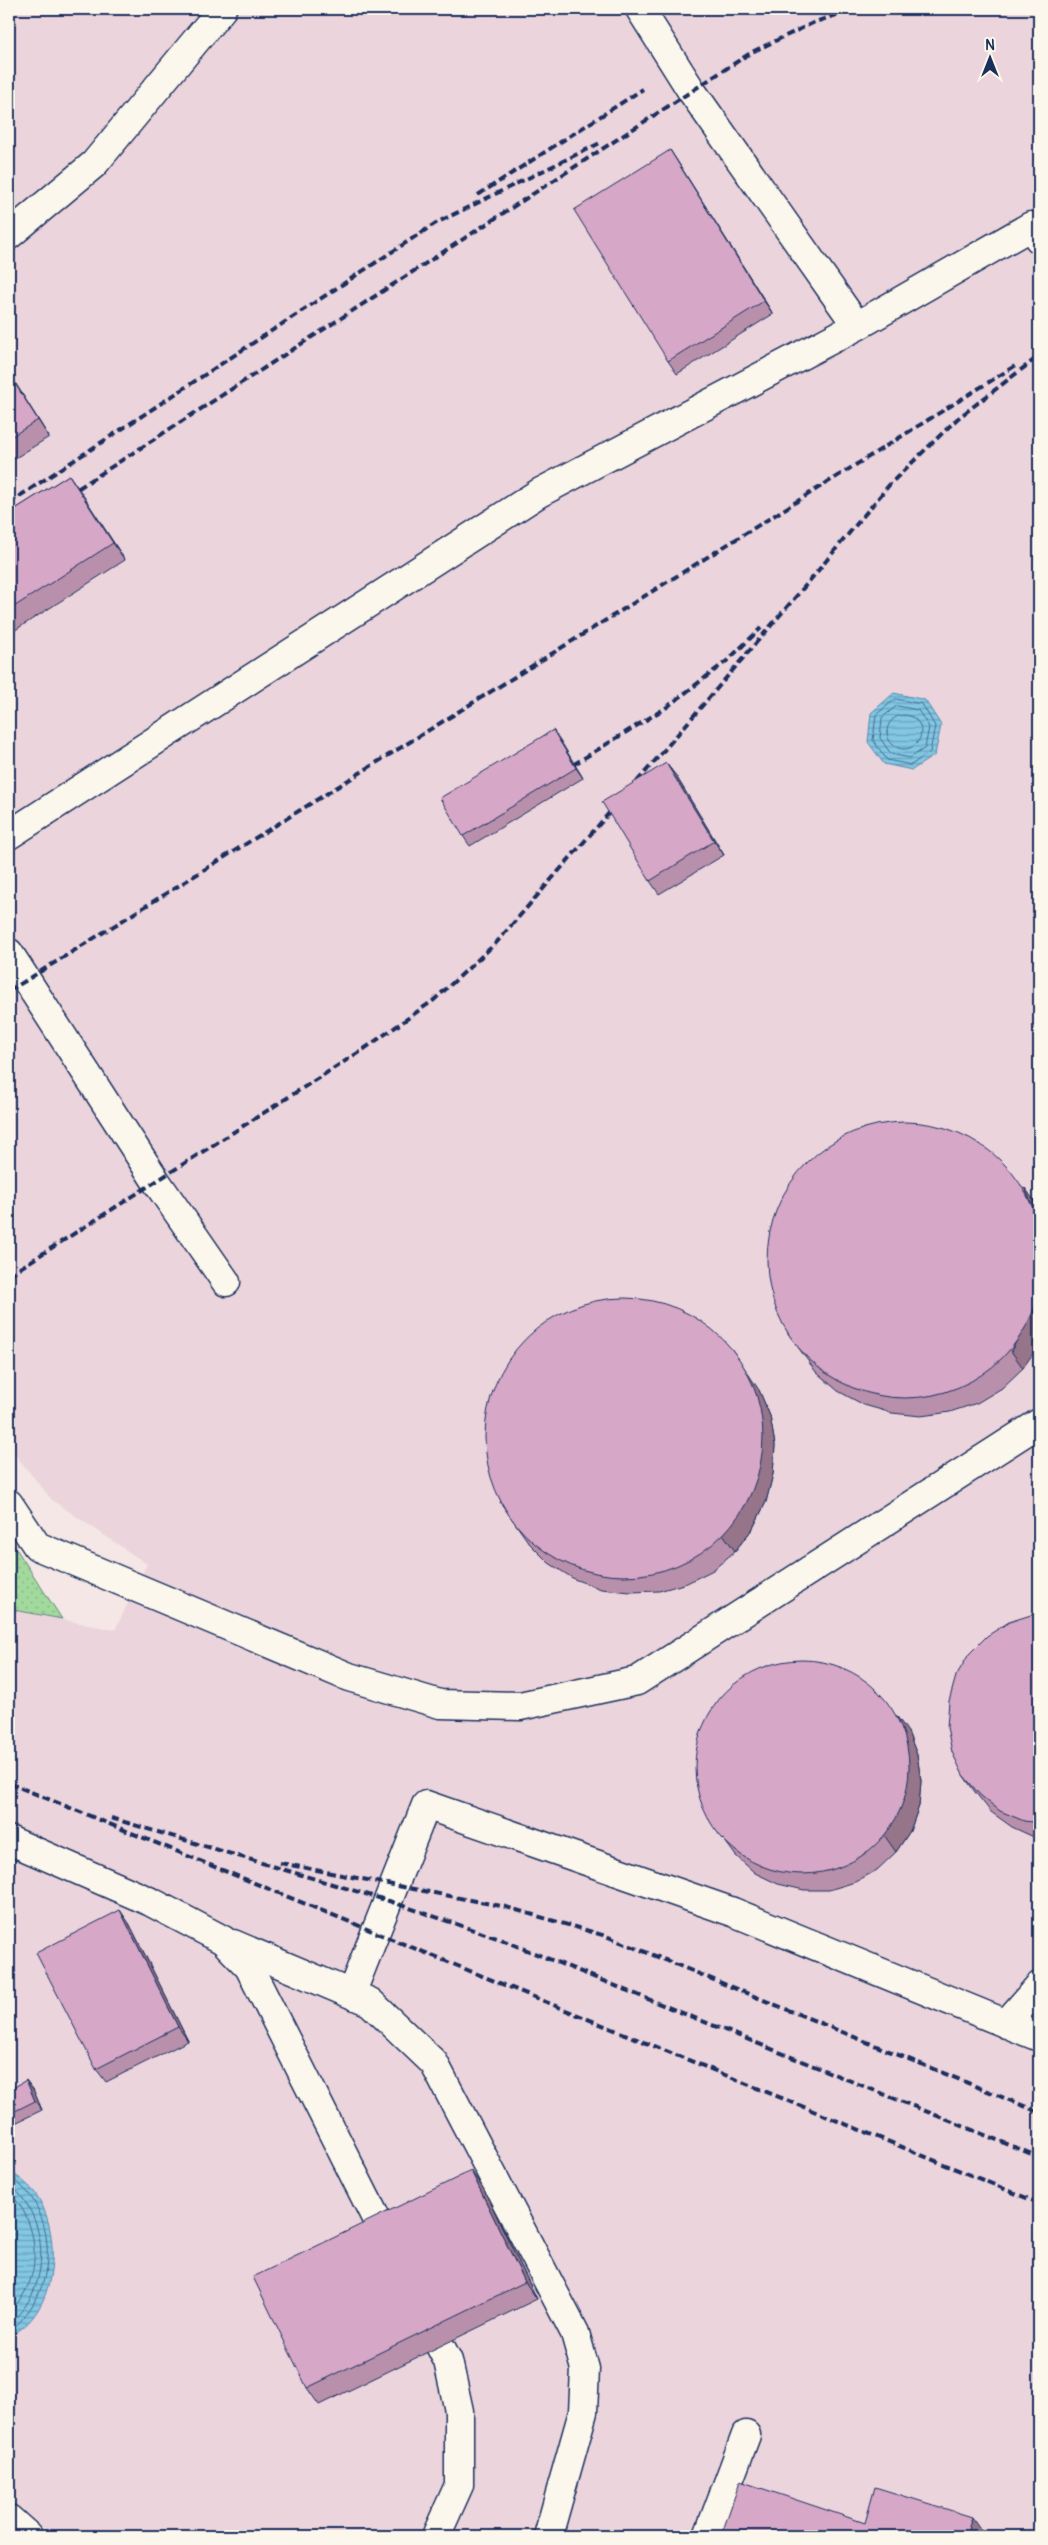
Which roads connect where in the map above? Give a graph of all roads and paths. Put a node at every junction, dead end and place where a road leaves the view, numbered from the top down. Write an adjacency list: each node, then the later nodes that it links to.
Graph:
1 (222, 9): 3 (lane)
2 (640, 9): 5 (lane)
3 (9, 235)
4 (1039, 239): 5 (lane)
5 (857, 326): 6 (lane)
6 (9, 834)
7 (9, 953): 8 (lane)
8 (226, 1282)
9 (1039, 1423): 10 (lane)
10 (9, 1504)
11 (9, 1840): 12 (lane)
12 (223, 1940): 14 (lane); 20 (lane)
13 (1039, 1986): 15 (lane)
14 (351, 1994): 15 (lane); 21 (lane)
15 (1006, 2024): 16 (lane)
16 (1039, 2037)
17 (746, 2436): 22 (lane)
18 (9, 2520): 19 (lane)
19 (28, 2536)
20 (436, 2536)
21 (548, 2536)
22 (708, 2536)

